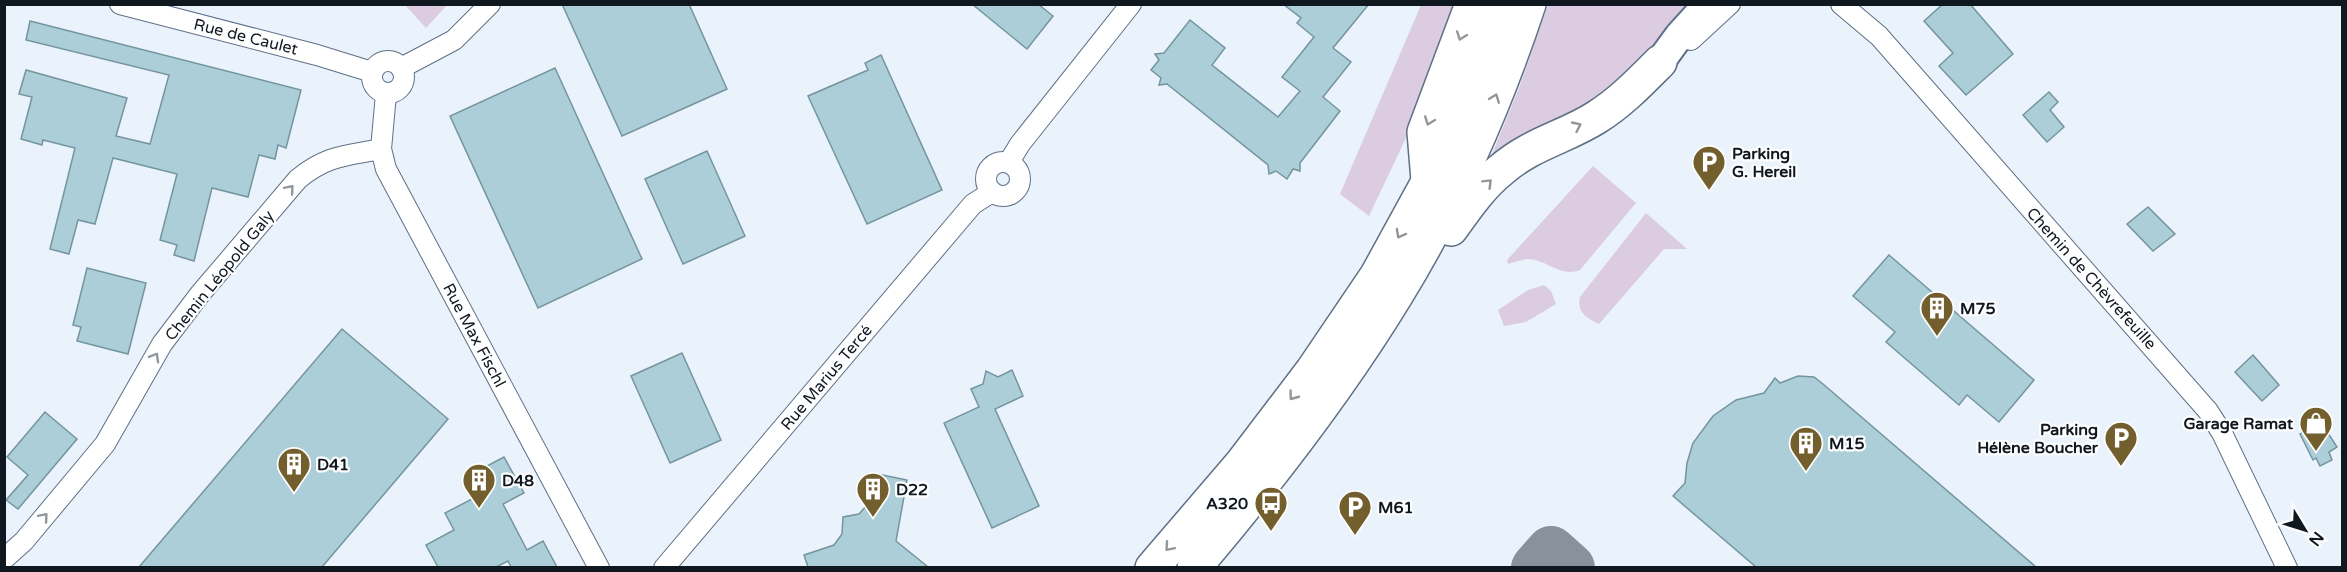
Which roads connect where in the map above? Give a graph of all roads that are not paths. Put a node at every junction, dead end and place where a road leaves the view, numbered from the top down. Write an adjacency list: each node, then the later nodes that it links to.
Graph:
1 (120, 4): 13 (street, Rue de Caulet)
2 (490, 4): 12 (street)
3 (1131, 4): 20 (street, Rue Marius Tercé)
4 (1472, 4): 16 (highway, one-way to 16)
5 (1500, 4): 16 (highway)
6 (1529, 4): 16 (highway, one-way to 6)
7 (1708, 4): 11 (main road)
8 (1730, 4): 11 (street)
9 (1841, 4): 10 (street, Chemin de Chèvrefeuille)
10 (1853, 11): 23 (street, Chemin de Chèvrefeuille)
11 (1660, 62): 17 (highway, one-way to 11)
12 (401, 68): 13 (street); 14 (street)
13 (372, 72): 14 (street)
14 (386, 94): 15 (street, Rue Max Fischl)
15 (381, 149): 18 (street, Chemin Léopold Galy, one-way to 15); 19 (street, Rue Max Fischl)
16 (1441, 186): 17 (highway); 21 (highway, one-way to 21)
17 (1292, 448): 22 (highway)
18 (4, 559)
19 (598, 567)
20 (664, 567)
21 (1152, 567)
22 (1194, 567)
23 (2287, 567)

